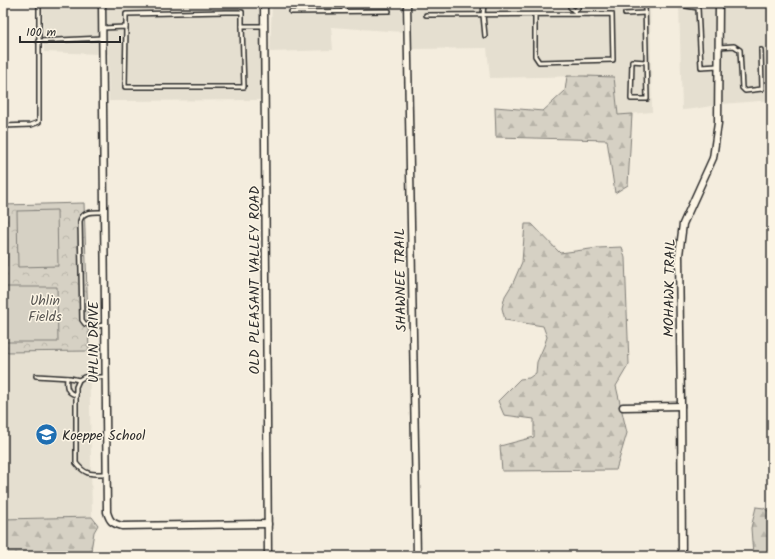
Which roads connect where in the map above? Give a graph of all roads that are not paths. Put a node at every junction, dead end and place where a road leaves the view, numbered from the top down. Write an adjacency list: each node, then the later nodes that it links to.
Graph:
1 (38, 3): 27 (lane)
2 (102, 3): 24 (street, UHLIN DRIVE)
3 (264, 3): 22 (street, OLD PLEASANT VALLEY ROAD)
4 (344, 3): 12 (lane)
5 (407, 3): 45 (street, SHAWNEE TRAIL)
6 (484, 3): 19 (lane)
7 (570, 3): 15 (lane)
8 (578, 3): 15 (lane)
9 (645, 3): 16 (lane)
10 (685, 3): 31 (lane)
11 (719, 3): 28 (street, MOHAWK TRAIL)
12 (344, 11): 13 (lane); 14 (lane)
13 (389, 11)
14 (291, 12)
15 (574, 13): 20 (lane); 20 (lane)
16 (645, 13): 17 (lane); 30 (lane)
17 (625, 14)
18 (426, 15): 19 (lane)
19 (483, 15): 20 (lane); 25 (lane)
20 (535, 15)
21 (242, 26): 22 (lane); 23 (lane); 23 (lane)
22 (264, 26): 43 (street, OLD PLEASANT VALLEY ROAD)
23 (126, 27): 24 (lane)
24 (102, 28): 26 (street, UHLIN DRIVE)
25 (485, 36)
26 (102, 38): 27 (lane); 33 (street, UHLIN DRIVE)
27 (38, 41): 32 (lane)
28 (719, 47): 29 (lane); 31 (street, MOHAWK TRAIL)
29 (761, 50)
30 (646, 62): 30 (lane)
31 (719, 66): 40 (street, MOHAWK TRAIL)
32 (3, 126)
33 (104, 212): 34 (street, UHLIN DRIVE); 34 (lane)
34 (105, 325): 36 (street, UHLIN DRIVE)
35 (36, 376): 37 (lane)
36 (105, 377): 38 (lane); 42 (street, UHLIN DRIVE)
37 (67, 378): 38 (lane); 39 (lane)
38 (79, 380): 39 (lane)
39 (76, 395): 42 (lane)
40 (681, 406): 41 (street); 46 (street, MOHAWK TRAIL)
41 (623, 407)
42 (106, 474): 43 (street, UHLIN DRIVE)
43 (268, 524): 44 (street, OLD PLEASANT VALLEY ROAD)
44 (268, 556)
45 (416, 556)
46 (682, 556)

